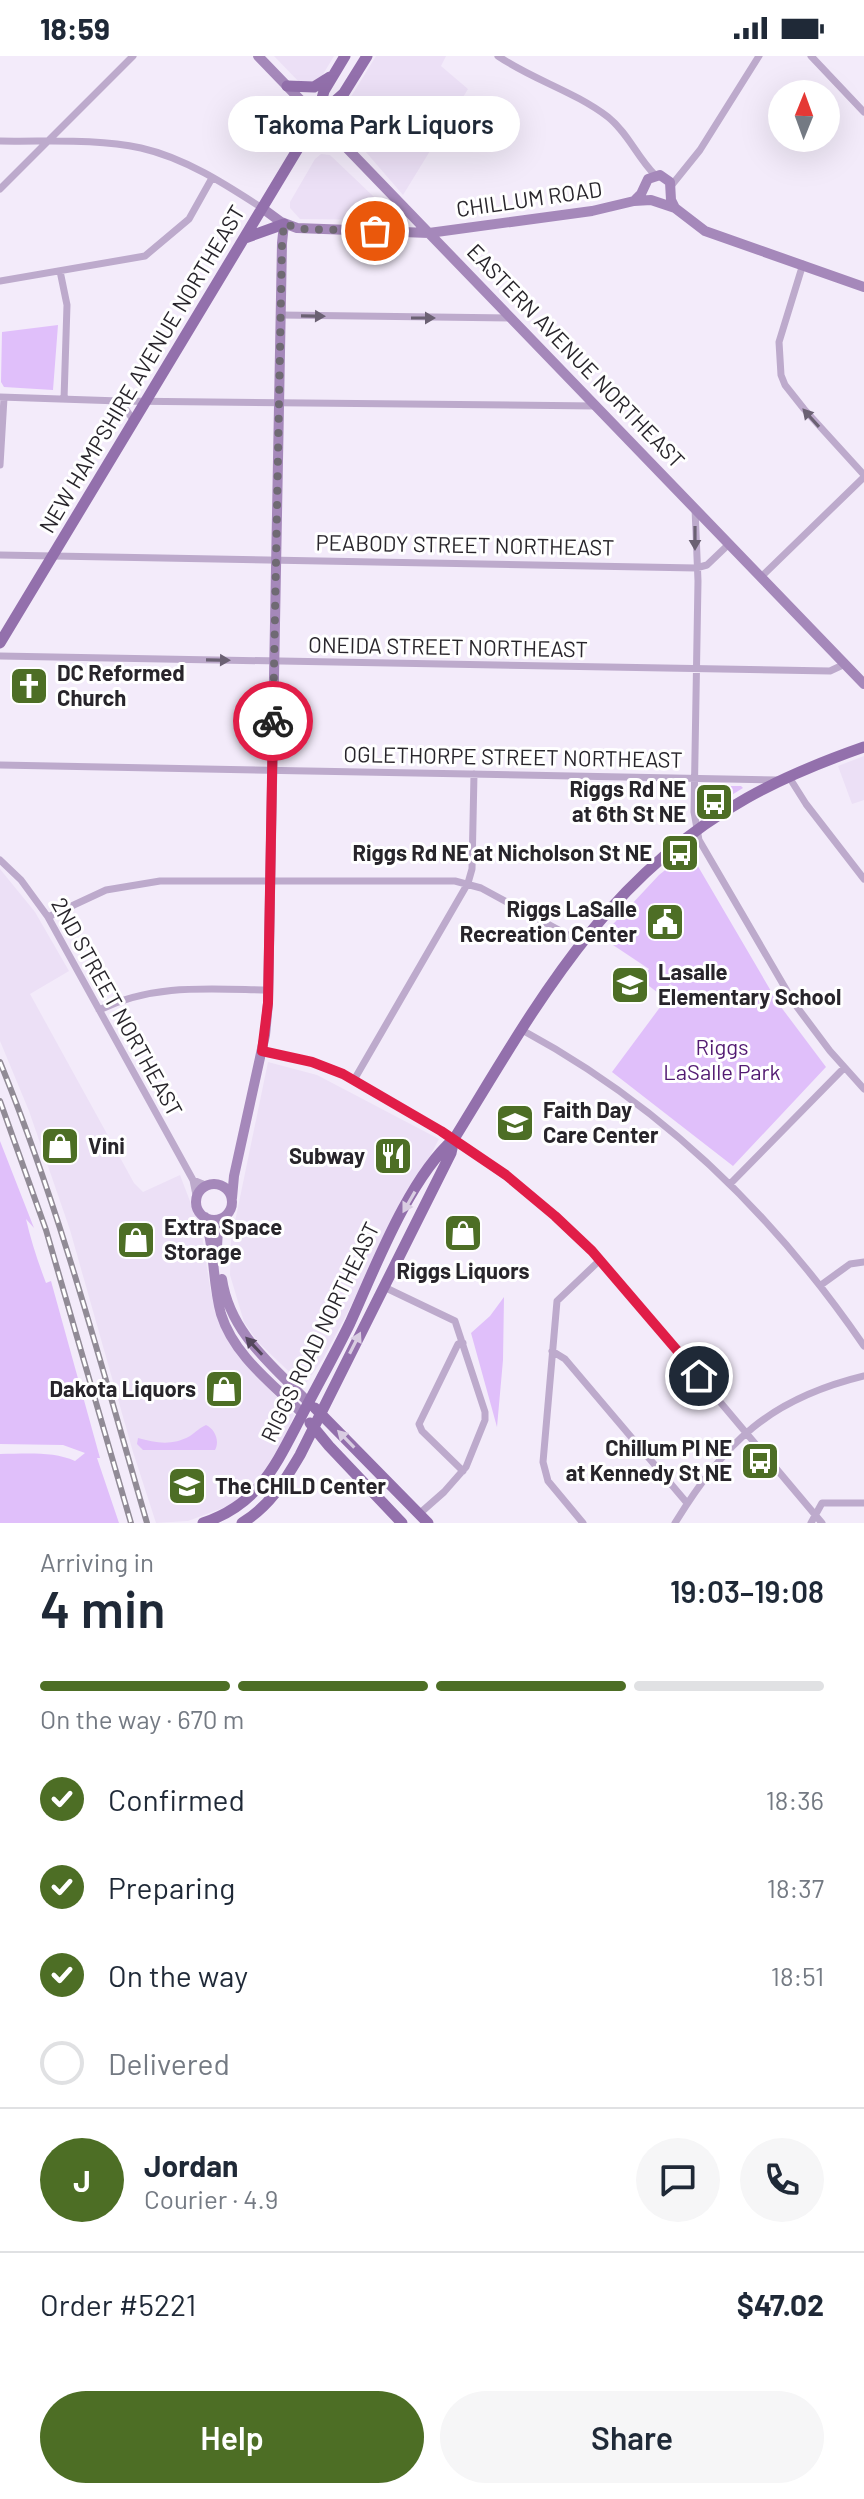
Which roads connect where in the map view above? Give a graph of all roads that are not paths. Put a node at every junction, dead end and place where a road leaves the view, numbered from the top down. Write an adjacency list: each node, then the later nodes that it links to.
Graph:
1 (133, 56): 15 (street)
2 (258, 56): 9 (street, EASTERN AVENUE NORTHEAST)
3 (345, 56): 8 (main road)
4 (367, 56): 11 (main road)
5 (498, 56): 18 (street)
6 (759, 56): 16 (street)
7 (811, 56): 12 (street)
8 (334, 74): 9 (main road); 10 (main road)
9 (287, 86): 13 (street, EASTERN AVENUE NORTHEAST)
10 (324, 92): 11 (main road); 13 (main road)
11 (335, 100): 13 (main road)
12 (864, 112)
13 (317, 117): 23 (main road, NEW HAMPSHIRE AVENUE NORTHEAST); 26 (street, EASTERN AVENUE NORTHEAST)
14 (0, 141): 15 (street)
15 (48, 142): 17 (street); 19 (street)
16 (681, 170): 18 (street); 20 (street)
17 (212, 178): 23 (street); 29 (street)
18 (653, 180): 20 (street); 21 (street, CHILLUM ROAD); 22 (street)
19 (0, 189)
20 (671, 189): 22 (street); 24 (street)
21 (634, 201): 22 (street, CHILLUM ROAD); 26 (street, CHILLUM ROAD)
22 (656, 201): 24 (street, CHILLUM ROAD)
23 (262, 208): 25 (street); 27 (main road, NEW HAMPSHIRE AVENUE NORTHEAST)
24 (675, 208): 28 (street, CHILLUM ROAD)
25 (284, 224): 26 (street, CHILLUM ROAD); 27 (main road); 32 (street)
26 (429, 233): 33 (street, EASTERN AVENUE NORTHEAST)
27 (245, 238): 36 (main road, NEW HAMPSHIRE AVENUE NORTHEAST)
28 (803, 264): 31 (street, CHILLUM ROAD); 42 (street, one-way to 28)
29 (60, 271): 30 (street); 35 (street)
30 (0, 281)
31 (864, 287)
32 (281, 315): 33 (street, one-way to 33); 38 (street)
33 (512, 318): 39 (street, EASTERN AVENUE NORTHEAST)
34 (2, 397): 35 (street); 41 (street)
35 (64, 399): 37 (street)
36 (147, 400): 37 (street); 38 (street); 40 (main road, NEW HAMPSHIRE AVENUE NORTHEAST)
37 (120, 401): 40 (street)
38 (279, 402): 39 (street); 47 (street)
39 (596, 406): 43 (street, EASTERN AVENUE NORTHEAST)
40 (134, 421): 46 (main road, NEW HAMPSHIRE AVENUE NORTHEAST)
41 (0, 465)
42 (864, 476): 49 (street)
43 (695, 508): 44 (street, EASTERN AVENUE NORTHEAST); 48 (street, one-way to 48)
44 (729, 544): 48 (street); 49 (street, EASTERN AVENUE NORTHEAST)
45 (0, 555): 46 (street, PEABODY STREET NORTHEAST)
46 (52, 556): 47 (street, PEABODY STREET NORTHEAST); 50 (main road, NEW HAMPSHIRE AVENUE NORTHEAST)
47 (276, 560): 48 (street, PEABODY STREET NORTHEAST); 52 (street)
48 (696, 568): 54 (street)
49 (761, 577): 53 (street, EASTERN AVENUE NORTHEAST)
50 (0, 643)
51 (0, 656): 52 (street, ONEIDA STREET NORTHEAST, one-way to 52)
52 (274, 661): 54 (street, ONEIDA STREET NORTHEAST); 58 (street)
53 (845, 664): 54 (street, ONEIDA STREET NORTHEAST); 55 (street, EASTERN AVENUE NORTHEAST)
54 (696, 669): 60 (street)
55 (864, 684)
56 (864, 747): 61 (main road, RIGGS ROAD NORTHEAST)
57 (1, 764): 58 (street, OGLETHORPE STREET NORTHEAST)
58 (273, 770): 59 (street, OGLETHORPE STREET NORTHEAST); 65 (street)
59 (474, 774): 60 (street, OGLETHORPE STREET NORTHEAST); 66 (street)
60 (694, 778): 61 (street, OGLETHORPE STREET NORTHEAST); 62 (street)
61 (785, 778): 62 (main road, RIGGS ROAD NORTHEAST); 64 (street)
62 (696, 830): 68 (main road, RIGGS ROAD NORTHEAST); 73 (street)
63 (0, 860): 67 (street, 2ND STREET NORTHEAST)
64 (864, 879)
65 (271, 882): 66 (street); 67 (street); 69 (street)
66 (468, 883): 68 (street); 74 (street)
67 (48, 917): 70 (street, 2ND STREET NORTHEAST)
68 (581, 942): 71 (main road, RIGGS ROAD NORTHEAST)
69 (269, 990): 70 (street); 72 (street)
70 (99, 1010): 78 (street, 2ND STREET NORTHEAST)
71 (522, 1030): 76 (main road, RIGGS ROAD NORTHEAST); 79 (street)
72 (262, 1051): 74 (street); 77 (street)
73 (844, 1068): 75 (street); 79 (street)
74 (354, 1080): 76 (street)
75 (864, 1089)
76 (454, 1139): 85 (street); 88 (main road, RIGGS ROAD NORTHEAST); 93 (main road, RIGGS ROAD NORTHEAST, one-way to 93)
77 (234, 1176): 80 (street); 81 (street)
78 (193, 1180): 80 (street); 82 (street, 2ND STREET NORTHEAST)
79 (730, 1184): 87 (street)
80 (213, 1185): 81 (street); 82 (street)
81 (232, 1198): 84 (street)
82 (197, 1200): 83 (street)
83 (205, 1217): 84 (street); 93 (street)
84 (225, 1217): 93 (street, one-way to 84)
85 (600, 1260): 91 (street); 96 (street)
86 (864, 1262): 87 (street)
87 (821, 1285): 90 (street)
88 (384, 1287): 89 (street); 94 (main road, RIGGS ROAD NORTHEAST, one-way to 88)
89 (463, 1343): 97 (street); 97 (street)
90 (864, 1346)
91 (552, 1351): 98 (street); 106 (street)
92 (864, 1376): 96 (street)
93 (305, 1408): 94 (main road); 95 (main road); 102 (main road, RIGGS ROAD NORTHEAST)
94 (320, 1413): 95 (main road, RIGGS ROAD NORTHEAST); 100 (main road, one-way to 94)
95 (313, 1427): 103 (main road, RIGGS ROAD NORTHEAST); 104 (main road)
96 (746, 1433): 98 (street); 101 (street)
97 (463, 1471): 100 (street)
98 (687, 1503): 107 (street)
99 (864, 1503): 101 (street)
100 (419, 1514): 105 (main road)
101 (813, 1519): 108 (street)
102 (203, 1523)
103 (242, 1523)
104 (402, 1523)
105 (428, 1523)
106 (583, 1523)
107 (675, 1523)
108 (822, 1523)

